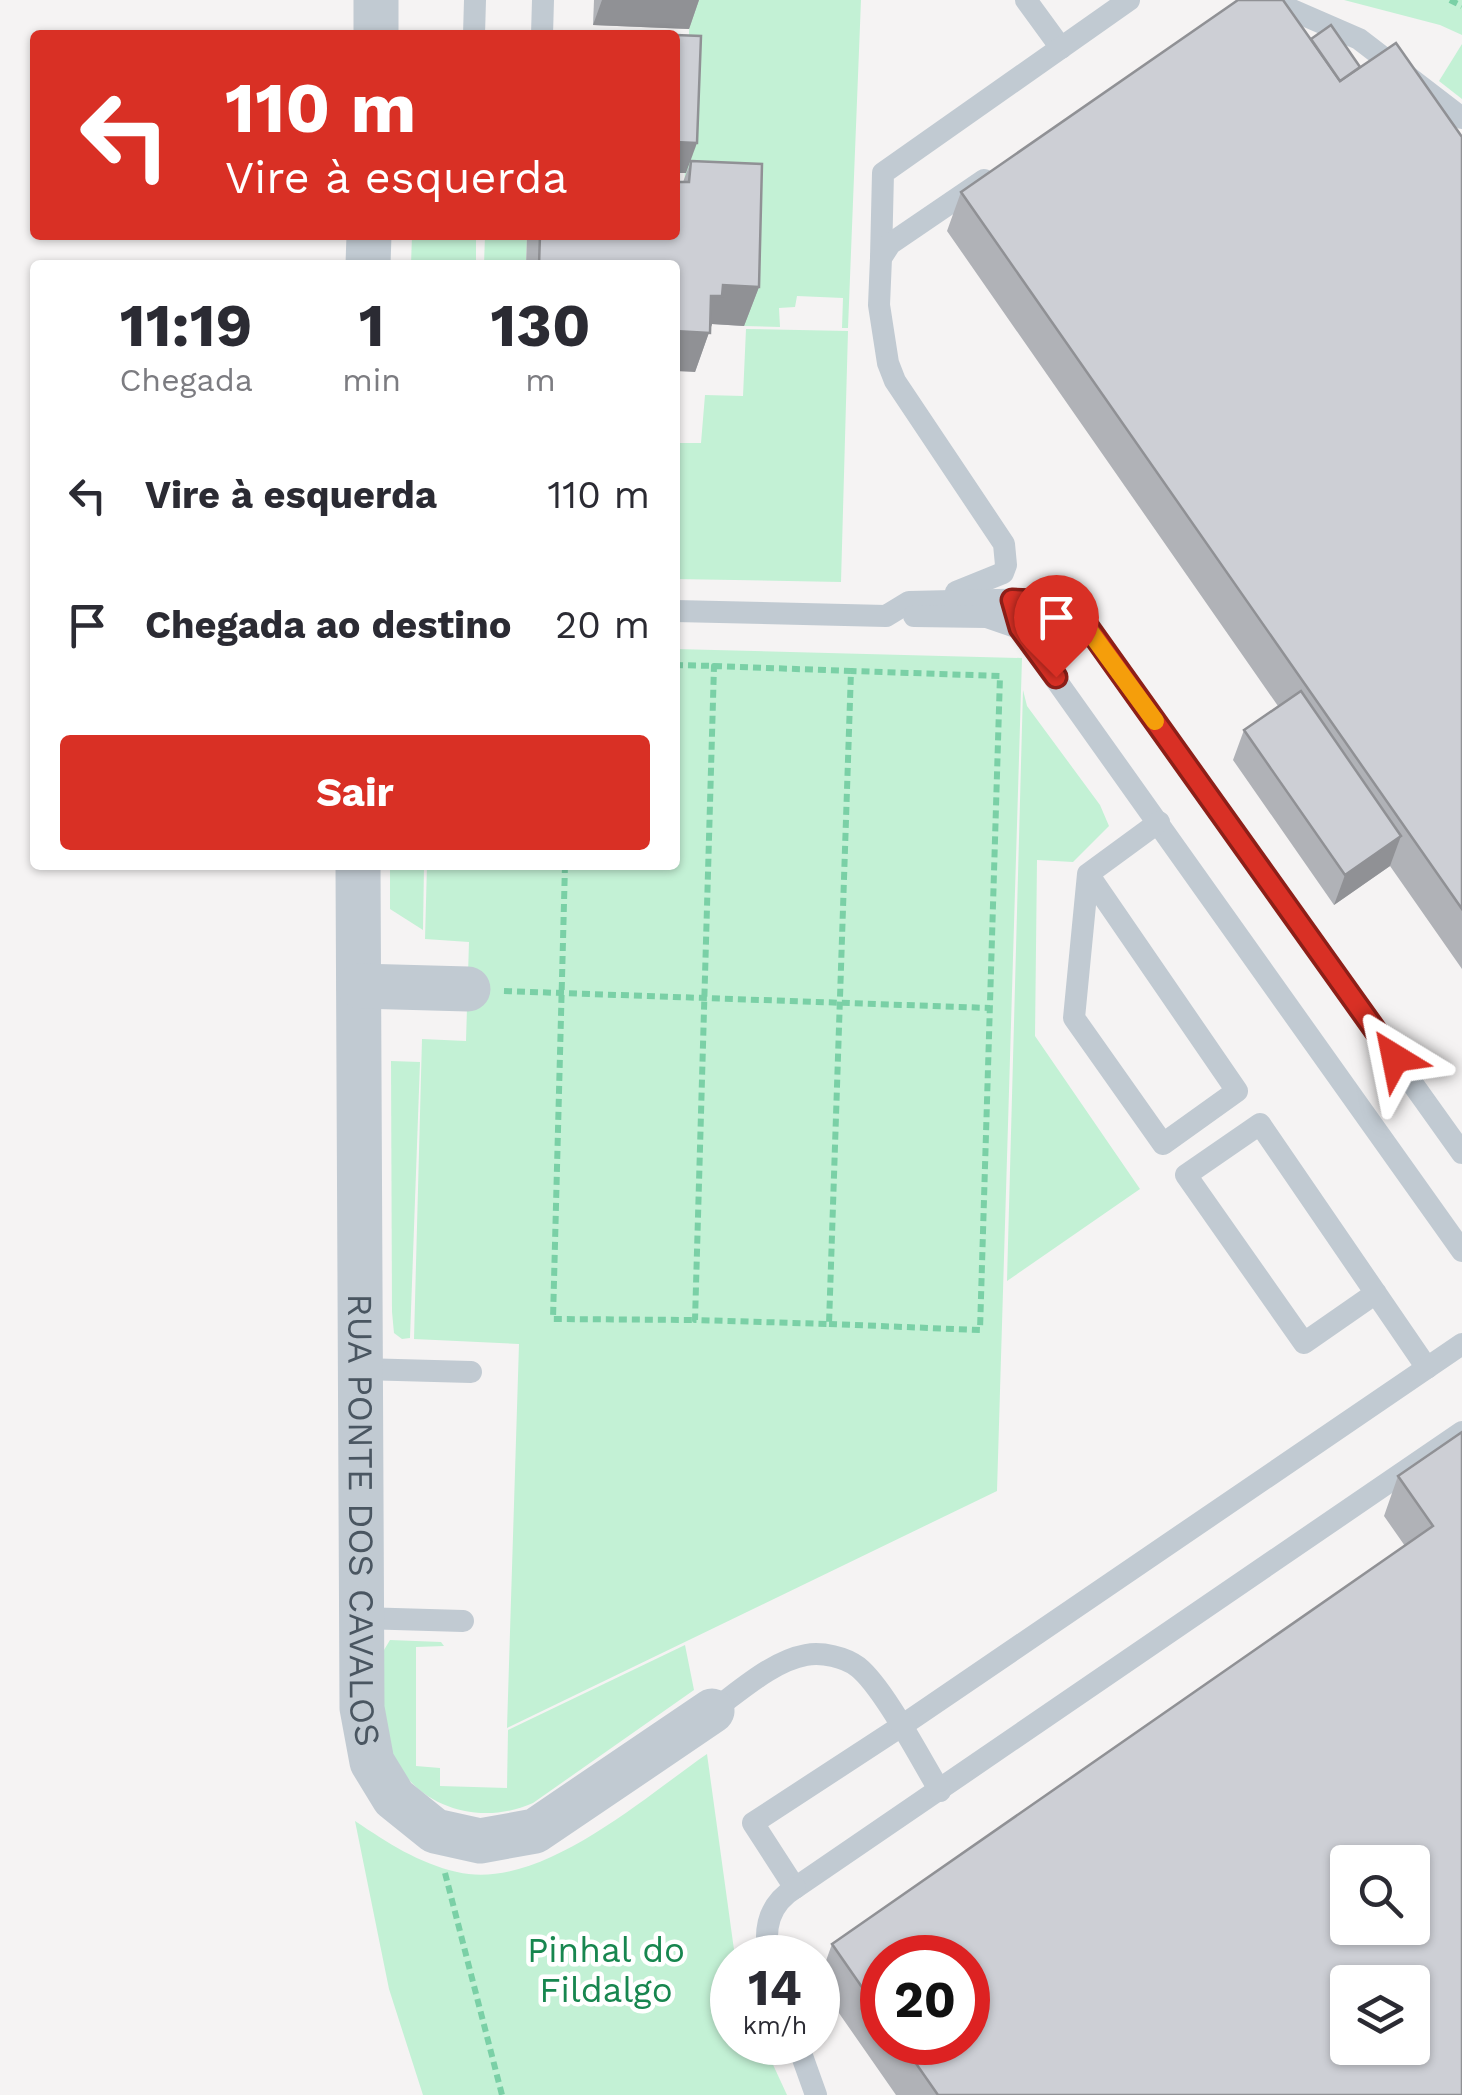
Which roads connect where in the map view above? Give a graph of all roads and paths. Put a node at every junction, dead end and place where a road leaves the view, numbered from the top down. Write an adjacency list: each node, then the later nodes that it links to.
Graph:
1 (376, 0): 9 (street)
2 (476, 0): 10 (lane)
3 (543, 0): 11 (lane)
4 (1026, 0): 12 (lane)
5 (1129, 0): 12 (lane)
6 (1269, 0): 13 (lane)
7 (1450, 0): 8 (path)
8 (1462, 6)
9 (376, 30)
10 (474, 30)
11 (542, 30)
12 (1061, 48): 15 (lane)
13 (1462, 118)
14 (1002, 168): 15 (lane)
15 (882, 258): 16 (lane)
16 (1006, 564): 17 (lane); 18 (lane)
17 (1012, 600): 18 (lane); 20 (lane); 34 (lane)
18 (924, 608): 19 (lane); 20 (lane)
19 (680, 611)
20 (1020, 628): 24 (lane)
21 (680, 665): 22 (path)
22 (714, 666): 23 (path); 31 (path)
23 (851, 671): 32 (path); 33 (path)
24 (1159, 822): 27 (lane); 35 (lane)
25 (358, 870): 28 (street, RUA PONTE DOS CAVALOS)
26 (565, 870): 30 (path)
27 (1088, 874): 27 (lane)
28 (359, 986): 29 (street); 41 (street, RUA PONTE DOS CAVALOS)
29 (468, 989): 30 (path)
30 (560, 993): 31 (path); 37 (path)
31 (705, 998): 32 (path); 37 (path)
32 (840, 1001): 33 (path); 38 (path)
33 (990, 1008): 38 (path)
34 (1462, 1153)
35 (1462, 1250)
36 (1376, 1293): 36 (lane); 40 (lane)
37 (695, 1320): 38 (path)
38 (829, 1324)
39 (1462, 1344): 40 (lane)
40 (1428, 1368): 47 (lane)
41 (361, 1369): 42 (lane); 44 (street, RUA PONTE DOS CAVALOS)
42 (471, 1372)
43 (1462, 1432): 48 (lane)
44 (361, 1618): 45 (lane); 49 (street, RUA PONTE DOS CAVALOS)
45 (462, 1622)
46 (712, 1711): 47 (lane); 49 (street)
47 (900, 1727): 48 (lane); 50 (lane)
48 (940, 1791): 50 (lane)
49 (434, 1832): 53 (path)
50 (796, 1888): 51 (lane)
51 (766, 1935)
52 (805, 2065): 54 (lane)
53 (502, 2095)
54 (816, 2095)

